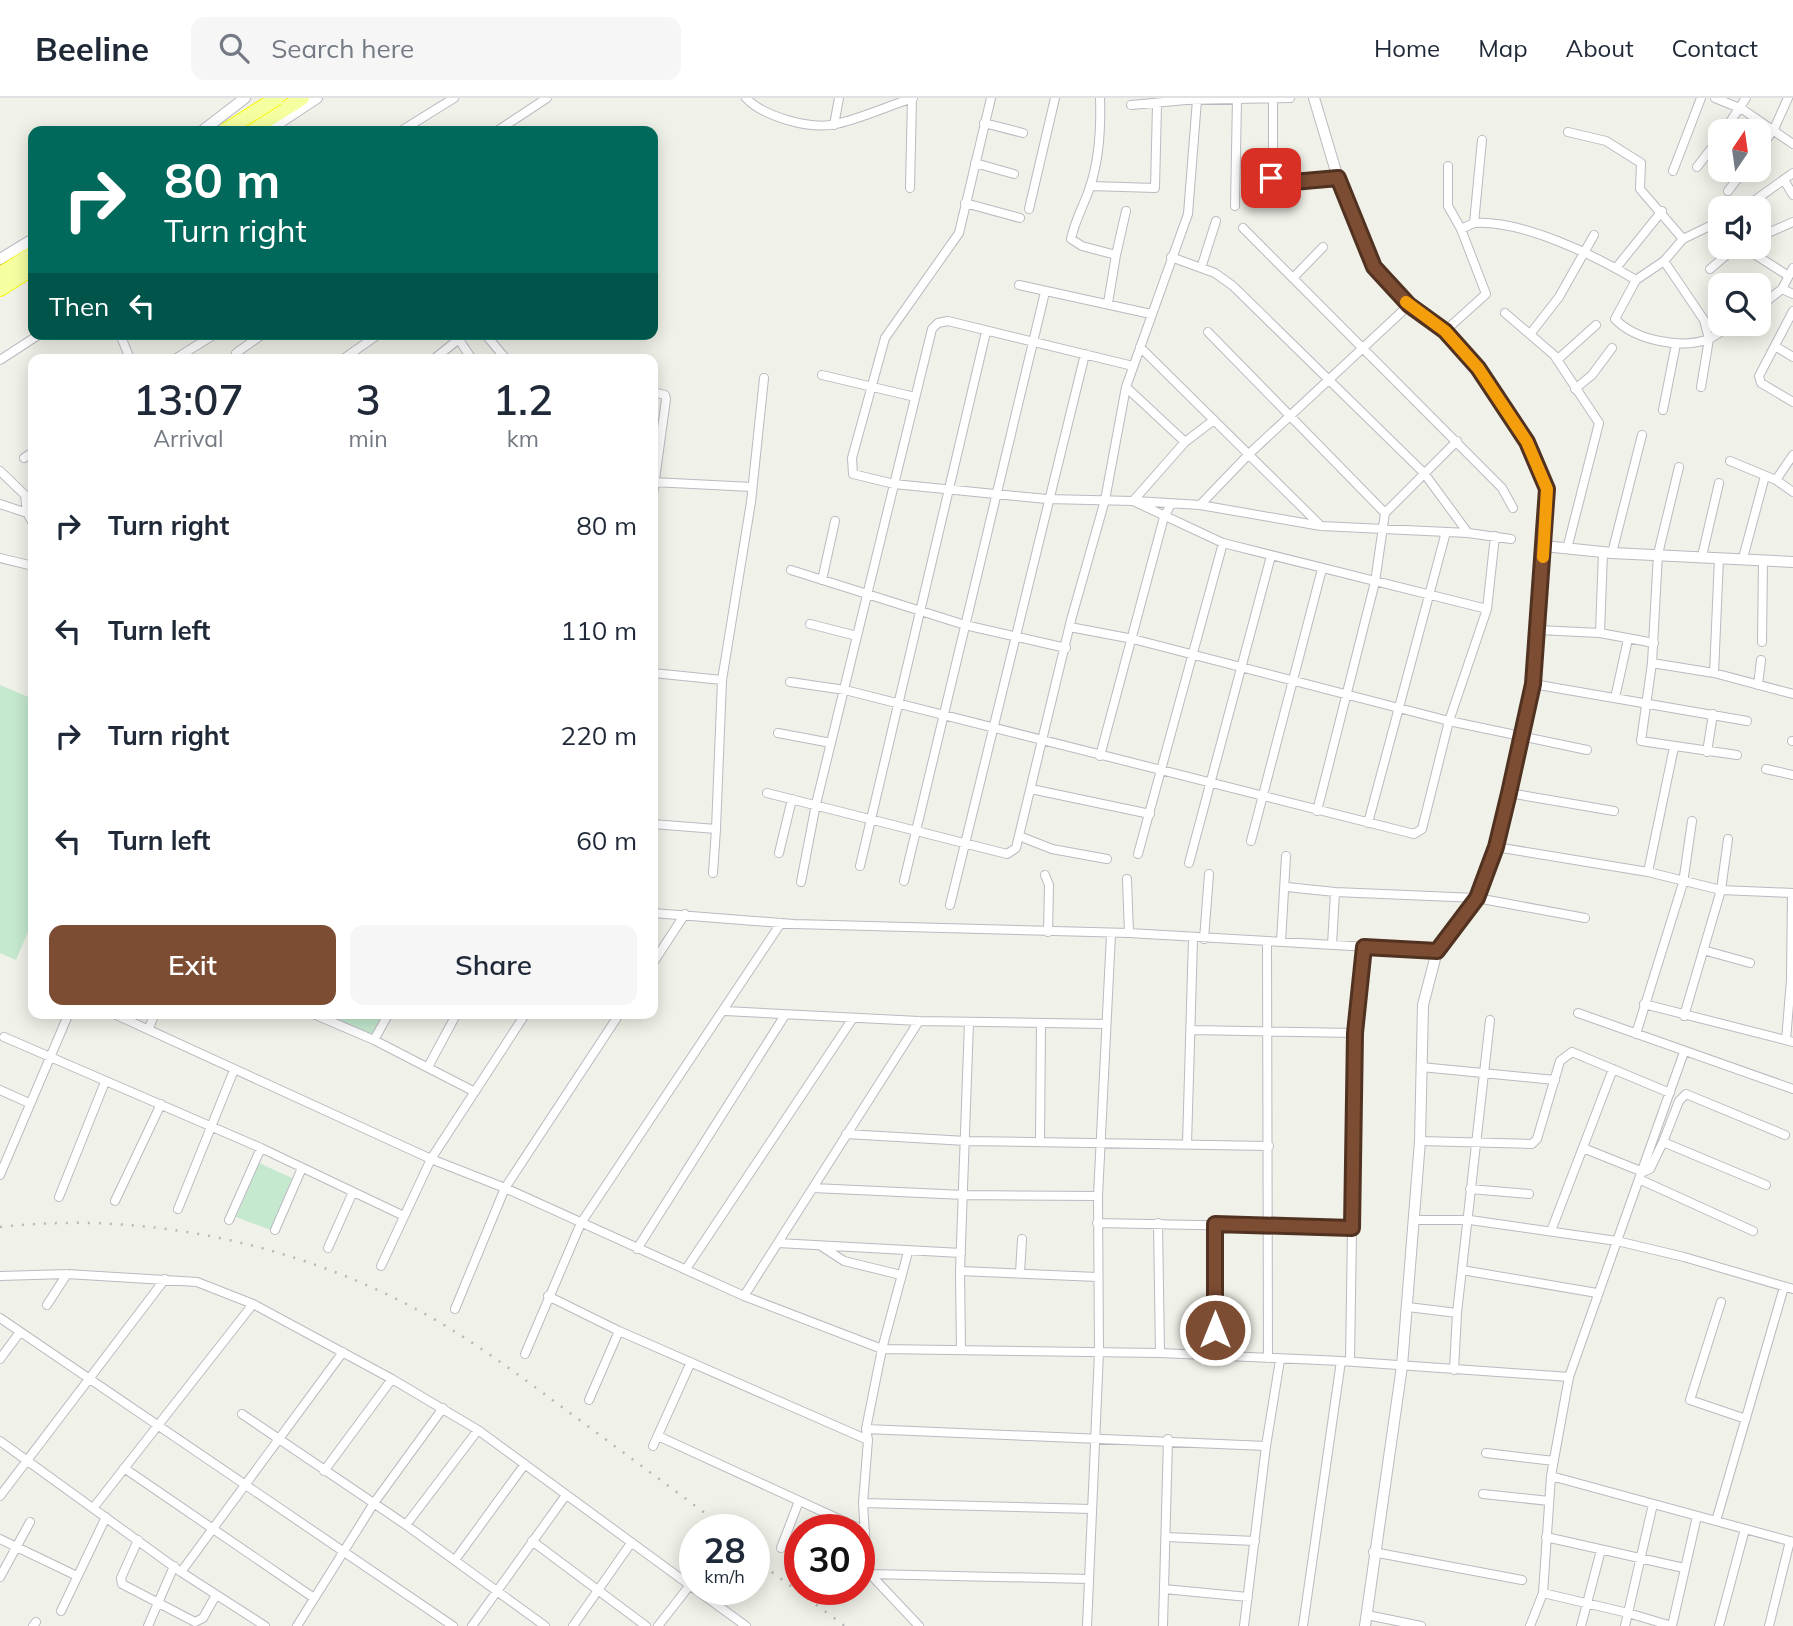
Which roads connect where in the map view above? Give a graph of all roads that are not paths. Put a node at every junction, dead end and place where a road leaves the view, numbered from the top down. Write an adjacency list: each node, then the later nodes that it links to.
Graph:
1 (244, 98): 31 (street)
2 (277, 98): 31 (highway, bridge)
3 (302, 98): 33 (highway)
4 (317, 98): 34 (street)
5 (454, 98): 35 (street)
6 (547, 98): 36 (street)
7 (746, 98): 24 (street)
8 (839, 98): 32 (street)
9 (876, 98): 28 (street)
10 (913, 98): 28 (street); 54 (street)
11 (991, 98): 30 (street)
12 (1055, 98): 60 (street)
13 (1100, 98): 53 (street)
14 (1290, 98): 22 (street)
15 (1314, 98): 50 (street)
16 (1701, 98): 47 (street)
17 (1715, 98): 27 (street)
18 (1746, 98): 27 (street)
19 (1788, 98): 37 (street)
20 (1186, 99): 23 (street); 26 (street)
21 (1237, 99): 22 (street); 23 (street); 59 (street)
22 (1273, 99): 50 (street)
23 (1198, 100): 78 (street)
24 (753, 102): 32 (street)
25 (1131, 105): 26 (street)
26 (1157, 105): 53 (street)
27 (1742, 109): 29 (street); 37 (street)
28 (873, 111): 32 (street)
29 (1734, 119)
30 (984, 123): 40 (street); 44 (street)
31 (223, 124)
32 (834, 125)
33 (258, 126)
34 (275, 126)
35 (409, 126)
36 (504, 126)
37 (1774, 129): 39 (street); 42 (street)
38 (1568, 132): 62 (street)
39 (1771, 133)
40 (1023, 134)
41 (1482, 140): 66 (street)
42 (1793, 144)
43 (1708, 153): 46 (street)
44 (975, 163): 49 (street); 58 (street)
45 (1448, 166): 69 (street)
46 (1697, 167)
47 (1673, 171)
48 (1793, 173): 51 (street)
49 (1014, 174)
50 (1338, 178): 101 (street)
51 (1784, 180): 56 (street); 57 (street)
52 (1735, 182): 55 (street)
53 (1090, 186): 76 (street)
54 (910, 188)
55 (1728, 191)
56 (1793, 195)
57 (1761, 196)
58 (965, 203): 63 (street); 137 (street)
59 (1235, 205)
60 (1029, 209)
61 (1126, 211): 76 (street)
62 (1662, 211): 72 (street); 84 (street)
63 (1020, 218)
64 (1216, 221): 83 (street)
65 (1793, 222): 70 (street)
66 (1474, 223): 69 (street); 75 (street)
67 (1708, 227): 72 (street)
68 (1243, 228): 90 (street)
69 (1461, 229): 106 (street)
70 (1771, 232)
71 (1594, 236): 75 (street)
72 (1683, 239): 82 (street)
73 (28, 242): 79 (street)
74 (1324, 247): 90 (street)
75 (1585, 254): 84 (street); 109 (street)
76 (1116, 255): 100 (street)
77 (28, 256): 88 (highway)
78 (1171, 257): 83 (street); 104 (street)
79 (0, 259)
80 (1722, 259): 86 (street)
81 (1762, 259): 89 (street)
82 (1664, 261): 92 (street); 111 (street)
83 (1201, 268): 136 (street)
84 (1616, 268): 92 (street)
85 (1793, 268): 89 (street)
86 (1710, 269)
87 (28, 271): 94 (highway)
88 (0, 275)
89 (1787, 275): 95 (street)
90 (1294, 277): 122 (street)
91 (28, 278): 98 (street)
92 (1636, 280): 119 (street)
93 (1019, 285): 96 (street)
94 (0, 289)
95 (1782, 289): 97 (street); 99 (street)
96 (1045, 292): 100 (street); 118 (street)
97 (1793, 295)
98 (0, 296)
99 (1771, 298)
100 (1108, 303): 104 (street)
101 (1409, 305): 106 (street); 122 (street)
102 (1793, 312): 120 (street)
103 (1505, 313): 109 (street)
104 (1151, 314): 121 (street)
105 (1596, 325): 132 (street)
106 (1445, 331): 186 (street)
107 (986, 332): 118 (street); 142 (street); 165 (street)
108 (1208, 332): 145 (street)
109 (1531, 333): 132 (street)
110 (1714, 336): 111 (street)
111 (1709, 339): 119 (street); 139 (street)
112 (31, 340): 131 (street)
113 (205, 340): 125 (street)
114 (254, 340): 124 (street)
115 (370, 340): 126 (street)
116 (458, 340): 127 (street)
117 (490, 340): 128 (street)
118 (1032, 342): 129 (street); 167 (street)
119 (1676, 344): 144 (street)
120 (1775, 346): 130 (street); 143 (street)
121 (1140, 347): 133 (street); 146 (street)
122 (1360, 348): 136 (street); 148 (street)
123 (1612, 348): 140 (street)
124 (236, 353)
125 (183, 354)
126 (350, 354)
127 (440, 354)
128 (502, 354)
129 (1085, 354): 133 (street); 168 (street)
130 (1793, 357)
131 (0, 360)
132 (1557, 360): 140 (street)
133 (1133, 366): 138 (street)
134 (822, 376): 137 (street)
135 (764, 378): 164 (street)
136 (1328, 379): 145 (street); 158 (street)
137 (871, 386): 142 (street); 163 (street)
138 (1126, 387): 149 (street); 169 (street)
139 (1701, 387)
140 (1575, 389): 187 (street)
141 (658, 393): 150 (street)
142 (915, 397): 163 (street)
143 (1793, 402)
144 (1663, 410)
145 (1293, 415): 151 (street); 176 (street)
146 (1214, 420): 149 (street); 151 (street)
147 (1642, 435): 188 (street)
148 (1457, 441): 158 (street); 174 (street)
149 (1185, 442): 170 (street)
150 (658, 454)
151 (1250, 454): 173 (street); 179 (street)
152 (28, 455): 154 (street)
153 (1793, 455): 160 (street)
154 (24, 458)
155 (1730, 461): 159 (street)
156 (1679, 467): 189 (street)
157 (0, 471): 175 (street)
158 (1424, 473): 176 (street); 182 (street)
159 (1765, 476): 160 (street); 194 (street)
160 (1776, 480): 166 (street)
161 (658, 482): 164 (street)
162 (1719, 483): 191 (street)
163 (894, 484): 165 (street); 203 (street)
164 (752, 487): 224 (street)
165 (947, 488): 167 (street); 204 (street)
166 (1793, 492)
167 (998, 494): 168 (street); 207 (street)
168 (1047, 499): 169 (street); 211 (street)
169 (1105, 500): 170 (street); 208 (street)
170 (1133, 501): 171 (street); 177 (street)
171 (1171, 503): 173 (street); 177 (street)
172 (0, 505): 175 (street)
173 (1200, 505): 179 (street)
174 (1513, 508)
175 (27, 513)
176 (1385, 513): 180 (street)
177 (1164, 517): 185 (street); 213 (street)
178 (835, 522): 200 (street)
179 (1321, 526): 180 (street)
180 (1385, 530): 181 (street); 201 (street)
181 (1446, 532): 182 (street); 202 (street)
182 (1468, 533): 183 (street)
183 (1495, 536): 184 (street); 205 (street)
184 (1511, 539)
185 (1223, 543): 190 (street); 218 (street)
186 (1544, 546): 187 (street); 209 (street)
187 (1567, 549): 188 (street)
188 (1607, 552): 189 (street); 210 (street)
189 (1658, 554): 191 (street); 216 (street)
190 (1271, 556): 198 (street); 221 (street)
191 (1702, 556): 193 (street)
192 (0, 558): 197 (street)
193 (1719, 558): 194 (street); 222 (street)
194 (1743, 558): 196 (street)
195 (1792, 559): 196 (street)
196 (1763, 560): 215 (street)
197 (28, 565)
198 (1322, 569): 201 (street); 226 (street)
199 (792, 570): 200 (street)
200 (822, 580): 203 (street)
201 (1375, 582): 202 (street); 231 (street)
202 (1430, 594): 205 (street); 235 (street)
203 (867, 596): 204 (street); 212 (street)
204 (918, 609): 207 (street); 233 (street)
205 (1487, 609): 238 (street)
206 (810, 624): 212 (street)
207 (965, 625): 211 (street); 237 (street)
208 (1070, 627): 213 (street); 217 (street)
209 (1539, 630): 210 (street); 227 (street)
210 (1600, 633): 214 (street)
211 (1015, 635): 217 (street); 240 (street)
212 (857, 636): 229 (street)
213 (1133, 639): 218 (street); 249 (street)
214 (1628, 639): 216 (street); 232 (street)
215 (1762, 642)
216 (1654, 643): 220 (street)
217 (1066, 648): 243 (street)
218 (1192, 654): 221 (street); 251 (street)
219 (1761, 660): 228 (street)
220 (1652, 663): 222 (street); 234 (street)
221 (1243, 670): 226 (street); 253 (street)
222 (1714, 673): 228 (street)
223 (658, 674): 224 (street)
224 (722, 680): 267 (street)
225 (790, 682): 229 (street)
226 (1293, 682): 231 (street); 257 (street)
227 (1533, 684): 232 (street); 242 (street)
228 (1758, 685): 230 (street)
229 (845, 690): 233 (street); 244 (street)
230 (1793, 694)
231 (1347, 696): 235 (street); 260 (street)
232 (1615, 698): 234 (street)
233 (897, 704): 237 (street); 263 (street)
234 (1647, 704): 236 (street); 245 (street)
235 (1401, 709): 238 (street); 265 (street)
236 (1713, 714): 239 (street); 247 (street)
237 (945, 715): 240 (street); 268 (street)
238 (1449, 721): 242 (street); 265 (street)
239 (1747, 722)
240 (991, 727): 243 (street); 271 (street)
241 (778, 733): 244 (street)
242 (1522, 737): 246 (street); 256 (street)
243 (1043, 741): 249 (street); 254 (street)
244 (831, 743): 259 (street)
245 (1674, 747): 247 (street); 280 (street)
246 (1587, 750)
247 (1707, 752): 248 (street)
248 (1737, 755)
249 (1101, 756): 251 (street)
250 (1766, 769): 252 (street)
251 (1163, 771): 253 (street); 262 (street)
252 (1793, 775)
253 (1210, 783): 257 (street); 278 (street)
254 (1031, 789): 262 (street); 269 (street)
255 (767, 793): 258 (street)
256 (1509, 793): 261 (street); 273 (street)
257 (1264, 796): 260 (street); 272 (street)
258 (792, 799): 259 (street); 274 (street)
259 (816, 804): 263 (street); 286 (street)
260 (1317, 811): 265 (street)
261 (1614, 811)
262 (1150, 814): 275 (street)
263 (871, 818): 268 (street); 279 (street)
264 (1692, 821): 287 (street)
265 (1368, 823)
266 (658, 824): 267 (street)
267 (716, 829): 281 (street)
268 (916, 829): 271 (street); 285 (street)
269 (1019, 836): 271 (street); 277 (street)
270 (1728, 839): 289 (street)
271 (963, 841): 293 (street)
272 (1251, 841)
273 (1496, 847): 280 (street); 292 (street)
274 (779, 853)
275 (1138, 854)
276 (1286, 856): 288 (street)
277 (1107, 859)
278 (1189, 863)
279 (860, 866)
280 (1648, 872): 287 (street)
281 (713, 873)
282 (1209, 874): 302 (street)
283 (1045, 875): 298 (street)
284 (1127, 879): 299 (street)
285 (904, 881)
286 (801, 882)
287 (1683, 883): 289 (street); 311 (street)
288 (1287, 887): 290 (street); 304 (street)
289 (1721, 890): 291 (street); 307 (street)
290 (1335, 892): 292 (street); 305 (street)
291 (1792, 893): 337 (street)
292 (1477, 898): 296 (street); 308 (street)
293 (950, 905)
294 (658, 913): 295 (street)
295 (685, 914): 297 (street); 309 (street)
296 (1585, 918)
297 (781, 923): 298 (street); 312 (street)
298 (1048, 932): 300 (street)
299 (1129, 933): 300 (street); 301 (street)
300 (1111, 934): 329 (street)
301 (1193, 939): 302 (street); 331 (street)
302 (1204, 939): 303 (street)
303 (1267, 942): 304 (street); 332 (street)
304 (1281, 942): 305 (street)
305 (1332, 945): 306 (street)
306 (1364, 947): 308 (street); 333 (street)
307 (1703, 950): 310 (street); 315 (street)
308 (1437, 951): 341 (street)
309 (658, 956)
310 (1750, 963)
311 (1644, 1004): 315 (street); 334 (street)
312 (725, 1011): 314 (street); 386 (street)
313 (1578, 1013): 334 (street)
314 (785, 1015): 316 (street); 400 (street)
315 (1684, 1016): 337 (street)
316 (853, 1018): 326 (street); 404 (street)
317 (66, 1019): 339 (street)
318 (127, 1019): 330 (street)
319 (153, 1019): 330 (street)
320 (325, 1019): 336 (street)
321 (386, 1019): 336 (street)
322 (454, 1019): 340 (street)
323 (522, 1019): 349 (street)
324 (616, 1019): 372 (street)
325 (1490, 1020): 344 (street)
326 (919, 1021): 327 (street); 354 (street)
327 (969, 1022): 328 (street); 356 (street)
328 (1041, 1024): 329 (street); 357 (street)
329 (1106, 1024): 361 (street)
330 (149, 1028): 343 (street)
331 (1192, 1030): 332 (street); 362 (street)
332 (1268, 1030): 333 (street); 363 (street)
333 (1355, 1033): 391 (street)
334 (1636, 1034): 338 (street)
335 (4, 1037): 339 (street)
336 (374, 1040): 340 (street)
337 (1789, 1041)
338 (1684, 1052): 347 (street); 350 (street)
339 (50, 1057): 346 (street); 351 (street)
340 (428, 1067): 349 (street)
341 (1421, 1067): 344 (street); 358 (street)
342 (1613, 1069): 345 (street); 350 (street); 365 (street)
343 (234, 1070): 353 (street); 367 (street)
344 (1483, 1072): 345 (street); 359 (street)
345 (1555, 1080): 359 (street)
346 (105, 1082): 352 (street); 379 (street)
347 (1793, 1089)
348 (0, 1090): 351 (street)
349 (475, 1092): 367 (street)
350 (1670, 1093): 370 (street)
351 (29, 1103): 366 (street)
352 (161, 1104): 353 (street); 380 (street)
353 (212, 1127): 364 (street); 381 (street)
354 (846, 1134): 356 (street); 373 (street)
355 (1785, 1135): 360 (street)
356 (966, 1141): 357 (street); 377 (street)
357 (1040, 1141): 361 (street)
358 (1420, 1141): 359 (street); 384 (street)
359 (1474, 1142): 374 (street)
360 (1663, 1142): 370 (street); 371 (street)
361 (1101, 1144): 362 (street); 378 (street)
362 (1188, 1144): 363 (street)
363 (1269, 1146): 390 (street)
364 (261, 1148): 368 (street); 383 (street)
365 (1583, 1148): 370 (street); 393 (street)
366 (4, 1155): 369 (street)
367 (431, 1159): 372 (street); 382 (street)
368 (302, 1168): 375 (street); 392 (street)
369 (0, 1175)
370 (1642, 1176): 394 (street); 396 (street)
371 (1766, 1185)
372 (505, 1188): 386 (street); 422 (street)
373 (813, 1188): 377 (street); 397 (street)
374 (1470, 1189): 376 (street); 385 (street)
375 (353, 1192): 382 (street); 399 (street)
376 (1530, 1194)
377 (964, 1195): 378 (street); 402 (street)
378 (1098, 1196): 387 (street)
379 (59, 1197)
380 (115, 1202)
381 (178, 1209)
382 (404, 1216): 403 (street)
383 (229, 1220)
384 (1414, 1220): 385 (street); 421 (street)
385 (1469, 1220): 393 (street); 405 (street)
386 (581, 1223): 400 (street); 416 (street)
387 (1097, 1223): 388 (street); 411 (street)
388 (1158, 1223): 389 (street); 431 (street)
389 (1215, 1224): 390 (street); 433 (street)
390 (1269, 1227): 391 (street); 434 (street)
391 (1352, 1228): 437 (street)
392 (275, 1230)
393 (1551, 1231): 396 (street)
394 (1753, 1231)
395 (1022, 1239): 407 (street)
396 (1617, 1241): 413 (street); 415 (street)
397 (778, 1243): 398 (street); 417 (street)
398 (821, 1246): 401 (street); 409 (street)
399 (328, 1248)
400 (637, 1249): 404 (street)
401 (908, 1252): 402 (street); 409 (street)
402 (961, 1253): 406 (street)
403 (382, 1266)
404 (686, 1269): 417 (street)
405 (1462, 1270): 415 (street); 423 (street)
406 (960, 1271): 407 (street); 428 (street)
407 (1020, 1273): 411 (street)
408 (67, 1274): 410 (street); 412 (street); 420 (street)
409 (901, 1275): 427 (street)
410 (0, 1276)
411 (1097, 1277): 430 (street)
412 (165, 1279): 419 (street); 442 (street)
413 (1784, 1287): 414 (street); 447 (street)
414 (1793, 1289)
415 (1597, 1293): 441 (street)
416 (548, 1296): 425 (street); 432 (street)
417 (744, 1296): 427 (street)
418 (1721, 1302): 447 (street)
419 (253, 1304): 429 (street); 448 (street)
420 (47, 1305)
421 (1408, 1307): 423 (street); 439 (street)
422 (456, 1309)
423 (1457, 1312): 440 (street)
424 (0, 1318): 426 (street)
425 (619, 1331): 438 (street); 444 (street)
426 (20, 1332): 435 (street); 442 (street)
427 (882, 1349): 428 (street); 449 (street)
428 (961, 1350): 430 (street)
429 (343, 1352): 443 (street); 453 (street)
430 (1100, 1352): 431 (street); 452 (street)
431 (1160, 1353): 433 (street)
432 (525, 1354)
433 (1215, 1356): 434 (street)
434 (1268, 1358): 436 (street)
435 (0, 1359)
436 (1280, 1360): 437 (street); 458 (street)
437 (1345, 1361): 439 (street); 538 (street)
438 (691, 1362): 451 (street); 455 (street)
439 (1402, 1366): 440 (street); 498 (street)
440 (1454, 1370): 441 (street)
441 (1569, 1377): 461 (street)
442 (89, 1379): 448 (street); 460 (street)
443 (392, 1379): 445 (street); 464 (street)
444 (589, 1400)
445 (443, 1408): 450 (street); 472 (street)
446 (242, 1414): 453 (street)
447 (1746, 1419): 482 (street)
448 (160, 1424): 463 (street); 466 (street)
449 (866, 1429): 452 (street); 455 (street)
450 (478, 1430): 462 (street); 483 (street)
451 (658, 1436): 457 (street); 470 (street)
452 (1093, 1438): 454 (street); 476 (street)
453 (279, 1439): 464 (street); 466 (street)
454 (1168, 1439): 458 (street); 486 (street)
455 (868, 1440): 473 (street)
456 (0, 1441): 460 (street)
457 (653, 1446)
458 (1266, 1446): 491 (street)
459 (1486, 1453): 461 (street)
460 (27, 1459): 469 (street); 475 (street)
461 (1554, 1461): 465 (street)
462 (525, 1464): 468 (street); 500 (street)
463 (124, 1468): 475 (street); 484 (street)
464 (324, 1471): 472 (street)
465 (1551, 1476): 471 (street); 474 (street)
466 (247, 1484): 484 (street); 497 (street)
467 (1483, 1494): 471 (street)
468 (566, 1495): 490 (street); 493 (street)
469 (0, 1496)
470 (799, 1501): 477 (street); 495 (street)
471 (1549, 1502): 487 (street)
472 (374, 1503): 483 (street); 497 (street)
473 (863, 1503): 476 (street); 478 (street)
474 (1653, 1504): 479 (street); 499 (street)
475 (94, 1507): 480 (street)
476 (1091, 1509): 508 (street)
477 (828, 1514)
478 (864, 1514)
479 (1697, 1516): 482 (street); 501 (street)
480 (106, 1517): 489 (street); 504 (street)
481 (30, 1521): 494 (street)
482 (1716, 1521): 485 (street)
483 (406, 1525): 500 (street)
484 (213, 1527): 502 (street); 516 (street)
485 (1745, 1529): 492 (street); 544 (street)
486 (1166, 1537): 491 (street); 510 (street)
487 (1546, 1537): 496 (street); 513 (street)
488 (0, 1539): 494 (street)
489 (138, 1540): 502 (street); 517 (street)
490 (532, 1541): 511 (street); 512 (street)
491 (1255, 1541): 515 (street)
492 (1791, 1541): 545 (street)
493 (631, 1543): 506 (street); 512 (street)
494 (16, 1547): 504 (street); 505 (street)
495 (781, 1548)
496 (1601, 1550): 499 (street); 519 (street)
497 (342, 1552): 516 (street); 528 (street)
498 (1374, 1552): 509 (street); 523 (street)
499 (1643, 1559): 501 (street); 522 (street)
500 (455, 1560): 511 (street)
501 (1684, 1568): 543 (street)
502 (177, 1569): 514 (street); 517 (street)
503 (875, 1574): 508 (street)
504 (77, 1576): 521 (street)
505 (0, 1577)
506 (679, 1577)
507 (875, 1579): 534 (street)
508 (1089, 1579): 535 (street)
509 (1522, 1580)
510 (1164, 1589): 515 (street); 536 (street)
511 (498, 1590): 529 (street); 530 (street)
512 (597, 1593): 531 (street); 532 (street)
513 (1543, 1593): 519 (street); 540 (street)
514 (216, 1595): 517 (street); 526 (street)
515 (1248, 1597): 537 (street)
516 (314, 1598): 527 (street)
517 (158, 1603): 525 (street)
518 (679, 1603): 533 (street)
519 (1587, 1604): 522 (street); 541 (street)
520 (717, 1605): 524 (street)
521 (61, 1611)
522 (1628, 1613): 542 (street); 543 (street)
523 (1366, 1620): 539 (street)
524 (744, 1625)
525 (148, 1626)
526 (265, 1626)
527 (297, 1626)
528 (453, 1626)
529 (472, 1626)
530 (545, 1626)
531 (573, 1626)
532 (646, 1626)
533 (658, 1626)
534 (919, 1626)
535 (1087, 1626)
536 (1163, 1626)
537 (1244, 1626)
538 (1303, 1626)
539 (1421, 1626)
540 (1530, 1626)
541 (1581, 1626)
542 (1625, 1626)
543 (1672, 1626)
544 (1719, 1626)
545 (1769, 1626)

